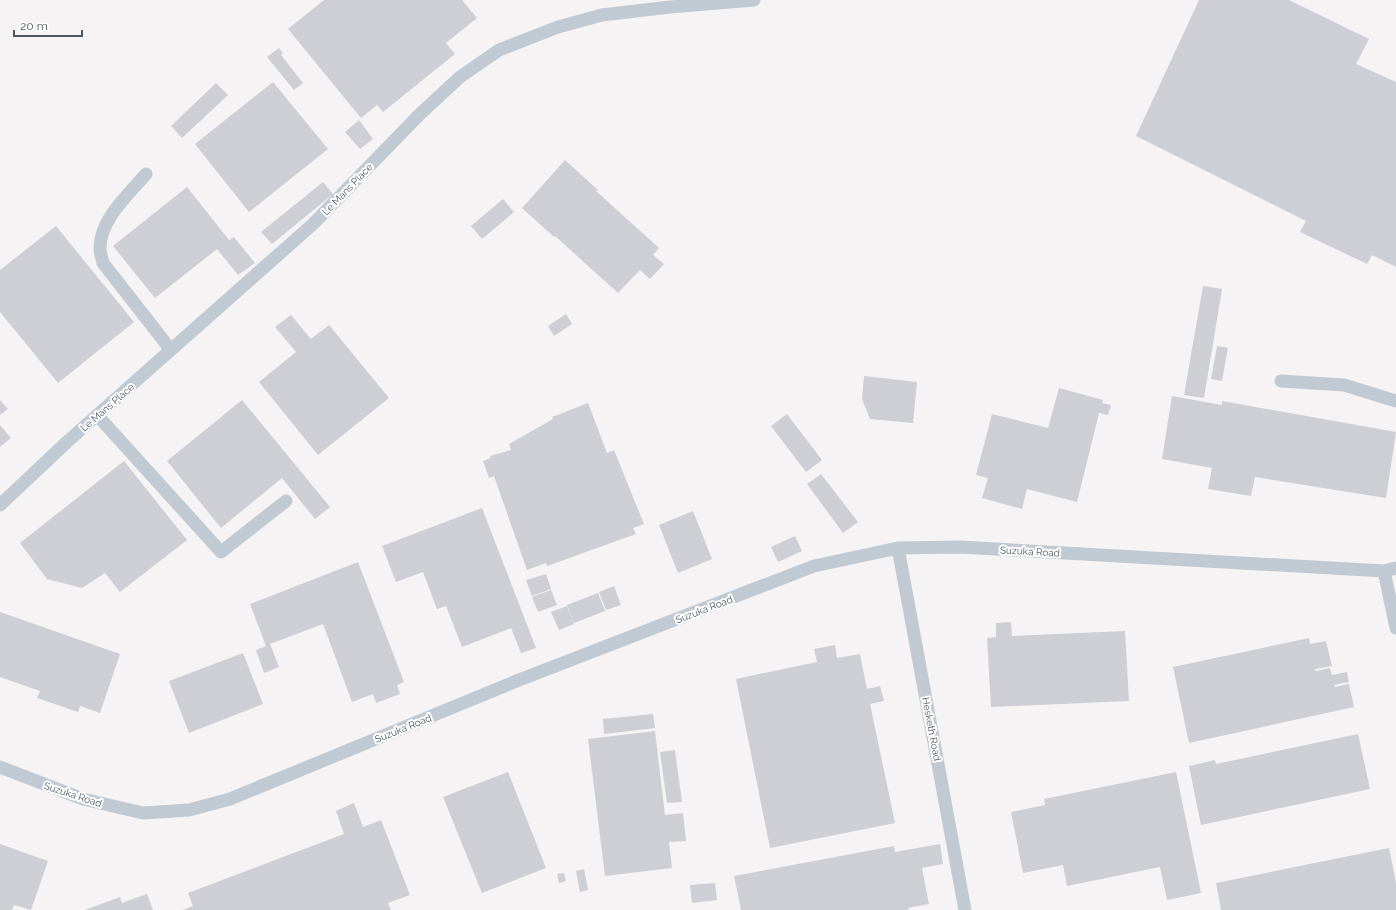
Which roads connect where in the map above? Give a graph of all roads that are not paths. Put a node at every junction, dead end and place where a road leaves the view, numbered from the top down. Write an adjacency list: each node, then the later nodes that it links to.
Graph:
1 (754, 0): 3 (lane, Le Mans Place)
2 (146, 174): 3 (lane)
3 (172, 350): 6 (lane, Le Mans Place)
4 (1282, 380): 5 (lane)
5 (1396, 401)
6 (97, 415): 7 (lane); 8 (lane, Le Mans Place)
7 (286, 501)
8 (0, 505)
9 (898, 548): 10 (lane, Suzuka Road); 12 (lane, Suzuka Road); 13 (lane, Hesketh Road)
10 (1390, 569): 11 (lane, Suzuka Road)
11 (1396, 628)
12 (0, 768)
13 (966, 910)

